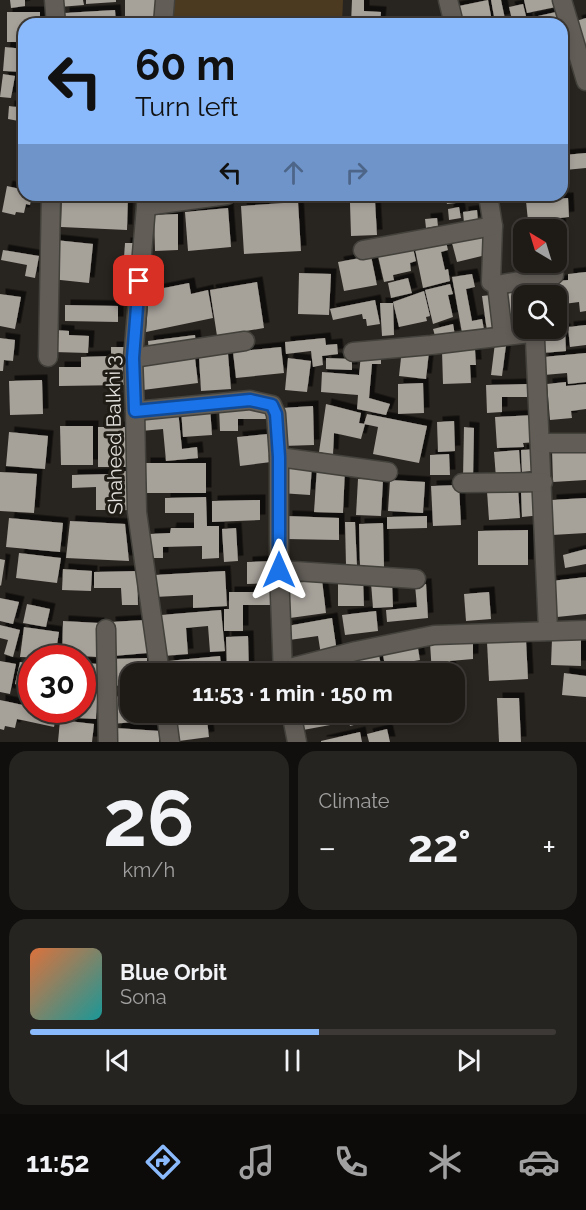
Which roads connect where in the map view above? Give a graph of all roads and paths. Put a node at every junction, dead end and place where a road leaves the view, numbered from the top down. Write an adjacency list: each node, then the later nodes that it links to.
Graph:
1 (54, 0): 5 (street)
2 (165, 0): 6 (street)
3 (448, 0): 7 (street)
4 (562, 0): 8 (street)
5 (56, 18)
6 (164, 18)
7 (452, 18)
8 (567, 18)
9 (568, 20): 10 (street)
10 (586, 81)
11 (51, 201): 21 (street)
12 (146, 201): 22 (street, Shaheed Balkhi 3)
13 (489, 201): 14 (street)
14 (493, 226): 15 (street); 17 (street)
15 (363, 250)
16 (554, 275): 17 (street)
17 (497, 285): 18 (street)
18 (503, 336): 20 (street); 24 (street)
19 (245, 341): 22 (street)
20 (353, 352)
21 (48, 357)
22 (133, 358): 23 (street, Shaheed Balkhi 3)
23 (135, 411): 26 (street); 35 (street, Shaheed Balkhi 3)
24 (541, 443): 25 (street); 28 (street)
25 (586, 443)
26 (279, 457): 27 (street); 30 (street)
27 (388, 472)
28 (543, 482): 29 (street); 33 (street)
29 (462, 483)
30 (279, 570): 31 (street); 36 (street)
31 (416, 579)
32 (106, 629): 40 (street)
33 (548, 630): 34 (street); 37 (street)
34 (586, 630)
35 (159, 663)
36 (282, 663)
37 (314, 663)
38 (167, 723): 41 (street)
39 (293, 723): 42 (street)
40 (108, 742)
41 (170, 742)
42 (297, 742)

